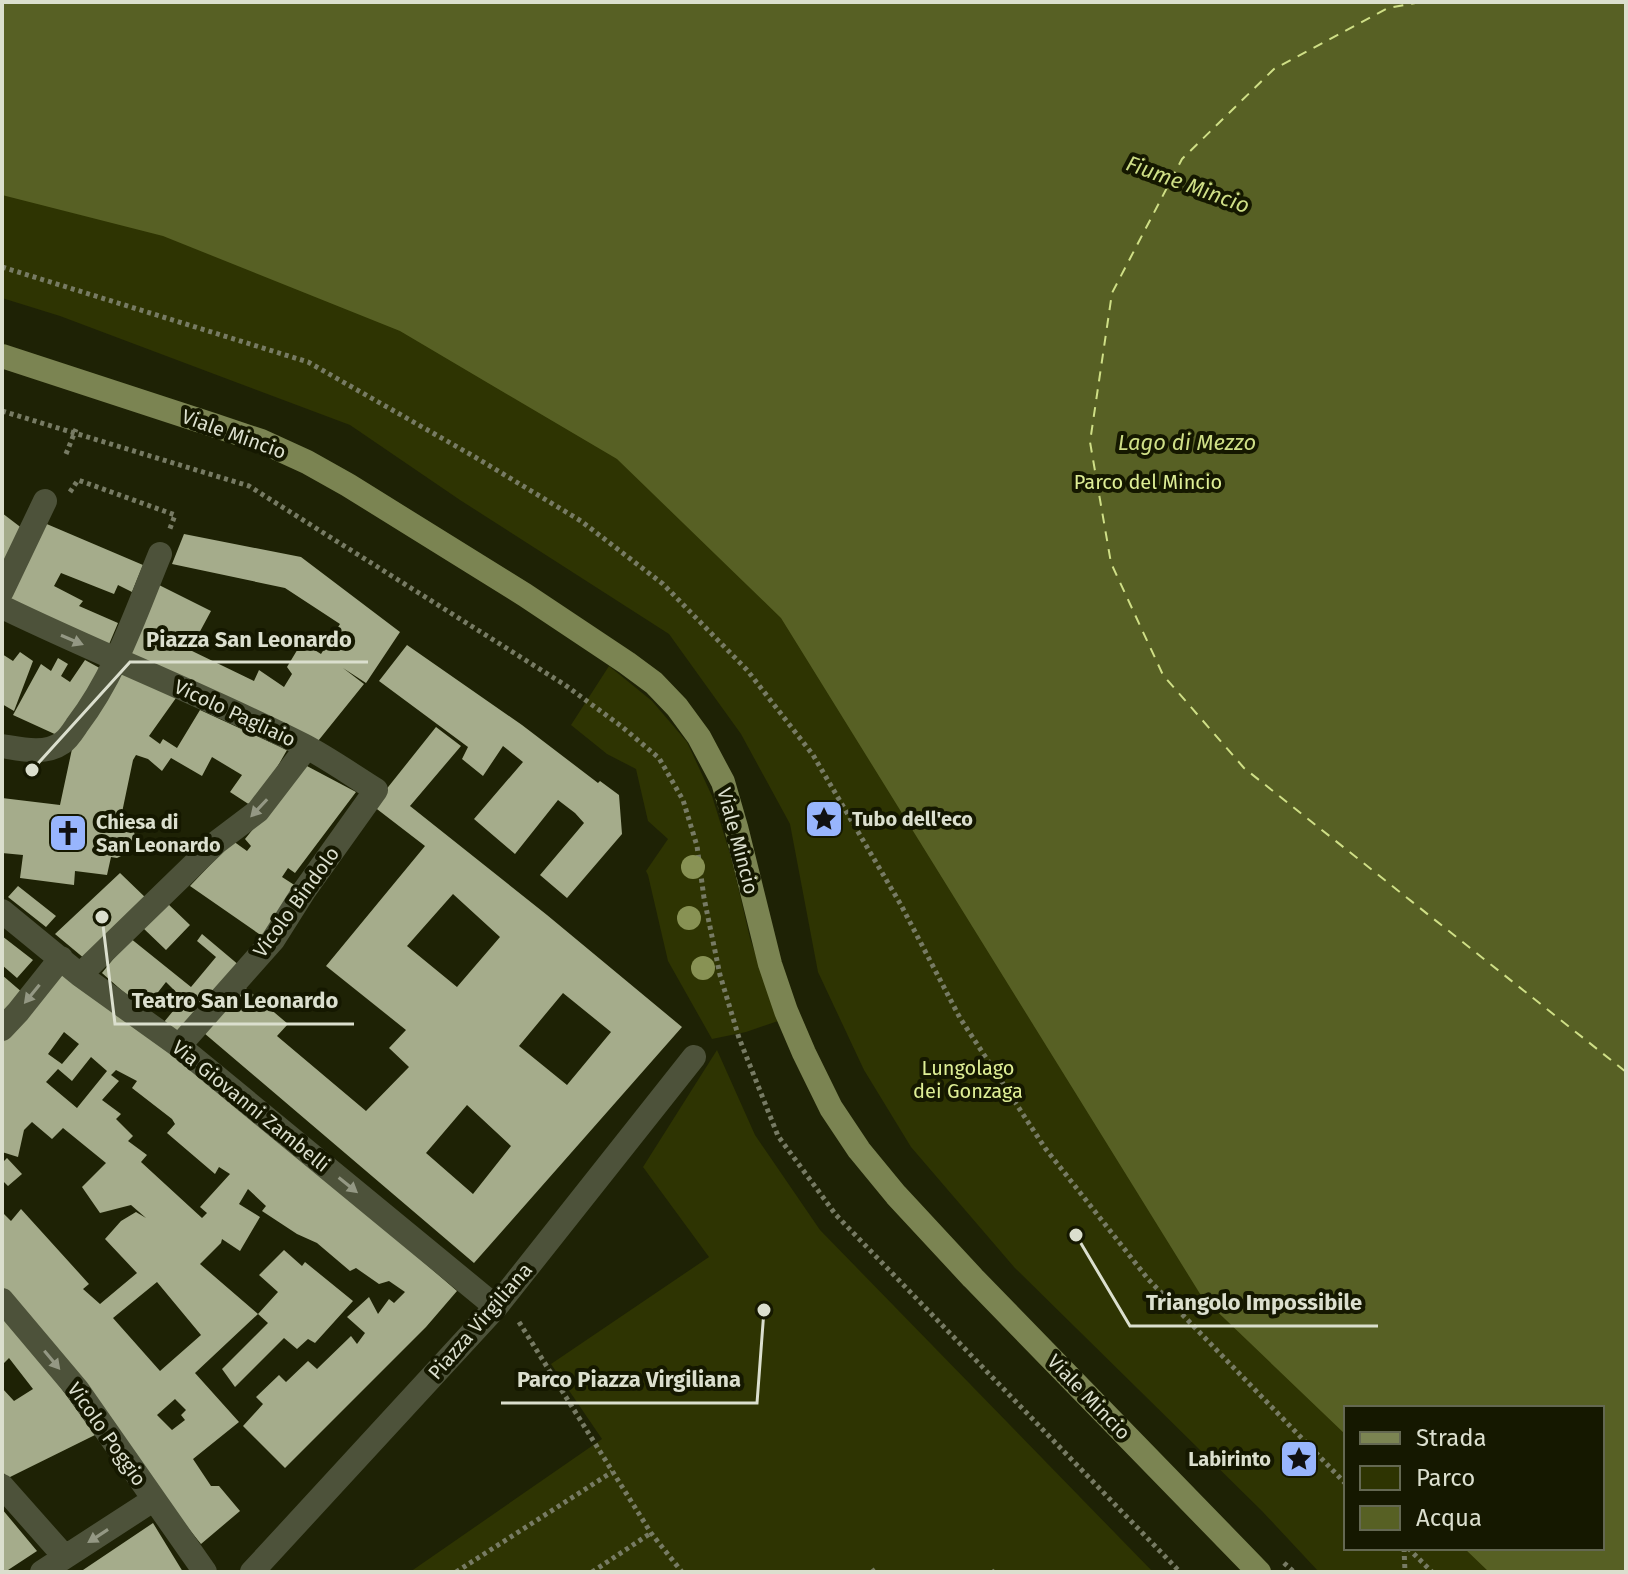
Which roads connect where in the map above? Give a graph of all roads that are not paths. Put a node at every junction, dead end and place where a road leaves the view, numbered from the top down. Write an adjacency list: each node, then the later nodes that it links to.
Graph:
1 (2, 356): 24 (main road, Viale Mincio)
2 (45, 501): 4 (street)
3 (160, 554): 6 (street)
4 (2, 591)
5 (2, 607): 6 (street, Vicolo Pagliaio, one-way to 6)
6 (116, 659): 7 (street); 8 (street, Vicolo Pagliaio)
7 (2, 746)
8 (307, 747): 9 (street, Vicolo Pagliaio); 12 (street, one-way to 12)
9 (376, 790): 14 (street, Vicolo Bindolo)
10 (2, 911): 11 (street, Via Giovanni Zambelli)
11 (61, 958): 12 (street, Via Giovanni Zambelli); 13 (street, one-way to 13)
12 (80, 975): 14 (street, Via Giovanni Zambelli)
13 (2, 1029)
14 (179, 1046): 17 (street, Via Giovanni Zambelli, one-way to 17)
15 (694, 1057): 17 (street, Piazza Virgiliana)
16 (2, 1300): 19 (street, Vicolo Poggio, one-way to 19)
17 (496, 1307): 23 (street, Piazza Virgiliana)
18 (2, 1486): 20 (street)
19 (153, 1500): 20 (street, one-way to 20); 22 (street, Vicolo Poggio)
20 (65, 1557): 21 (street)
21 (42, 1572)
22 (205, 1572)
23 (252, 1572)
24 (1259, 1572)

